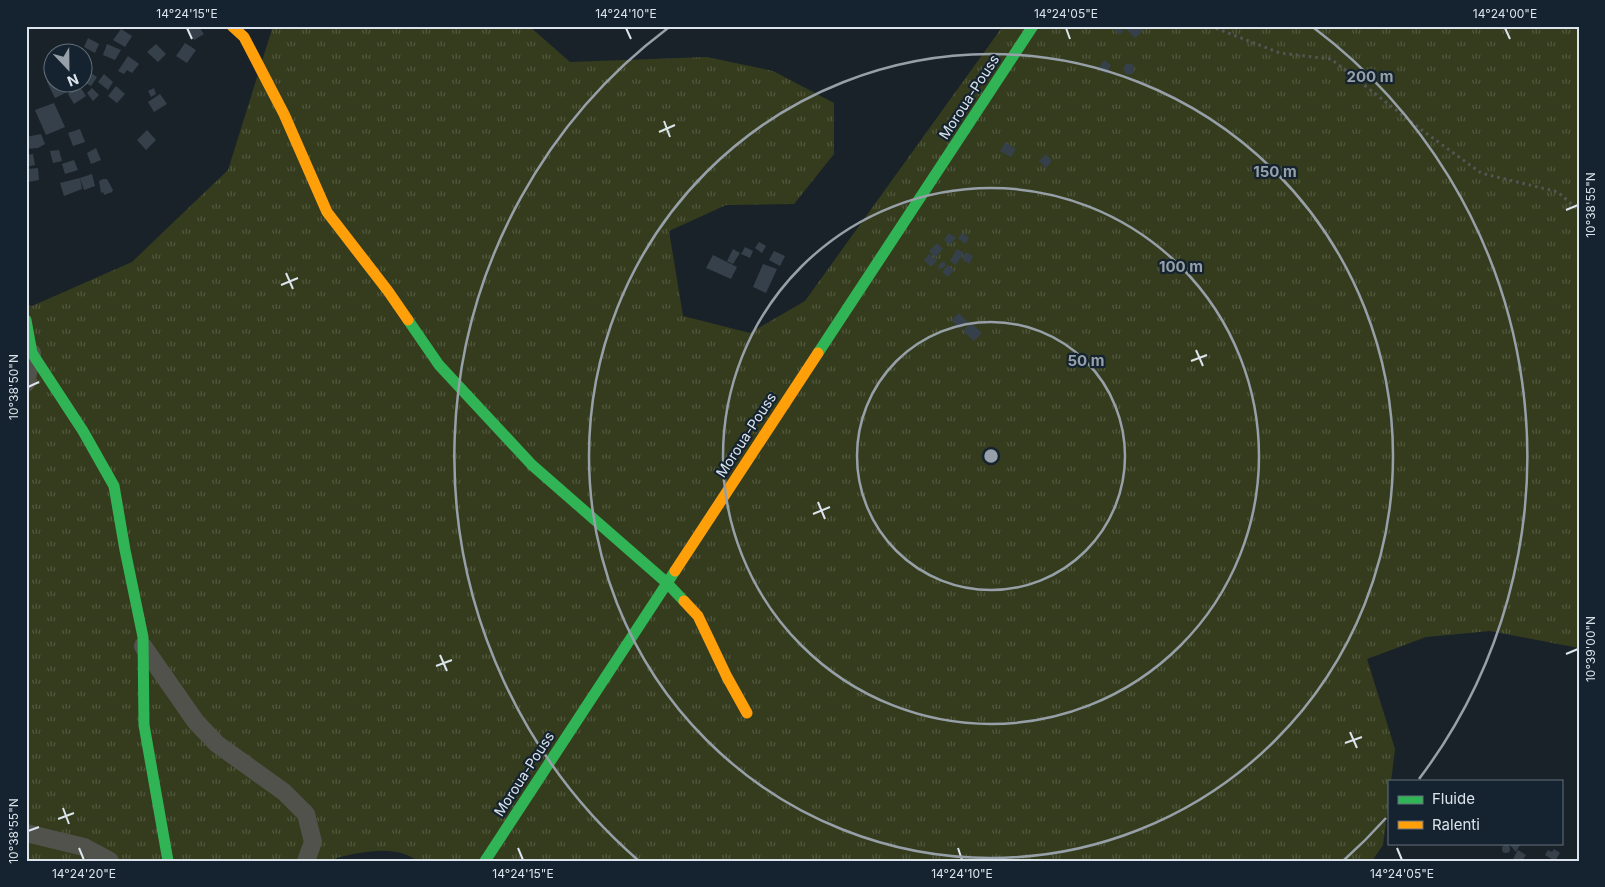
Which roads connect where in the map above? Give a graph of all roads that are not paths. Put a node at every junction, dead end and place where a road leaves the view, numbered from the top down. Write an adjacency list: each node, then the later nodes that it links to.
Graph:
1 (232, 26): 6 (street)
2 (1033, 26): 6 (street, Moroua-Pouss)
3 (26, 320): 4 (street)
4 (32, 353): 5 (street); 7 (street)
5 (26, 383)
6 (667, 583): 8 (street); 13 (street, Moroua-Pouss)
7 (143, 646): 11 (street); 12 (street)
8 (747, 713)
9 (26, 833): 10 (street)
10 (110, 861)
11 (168, 861)
12 (306, 861)
13 (485, 861)

